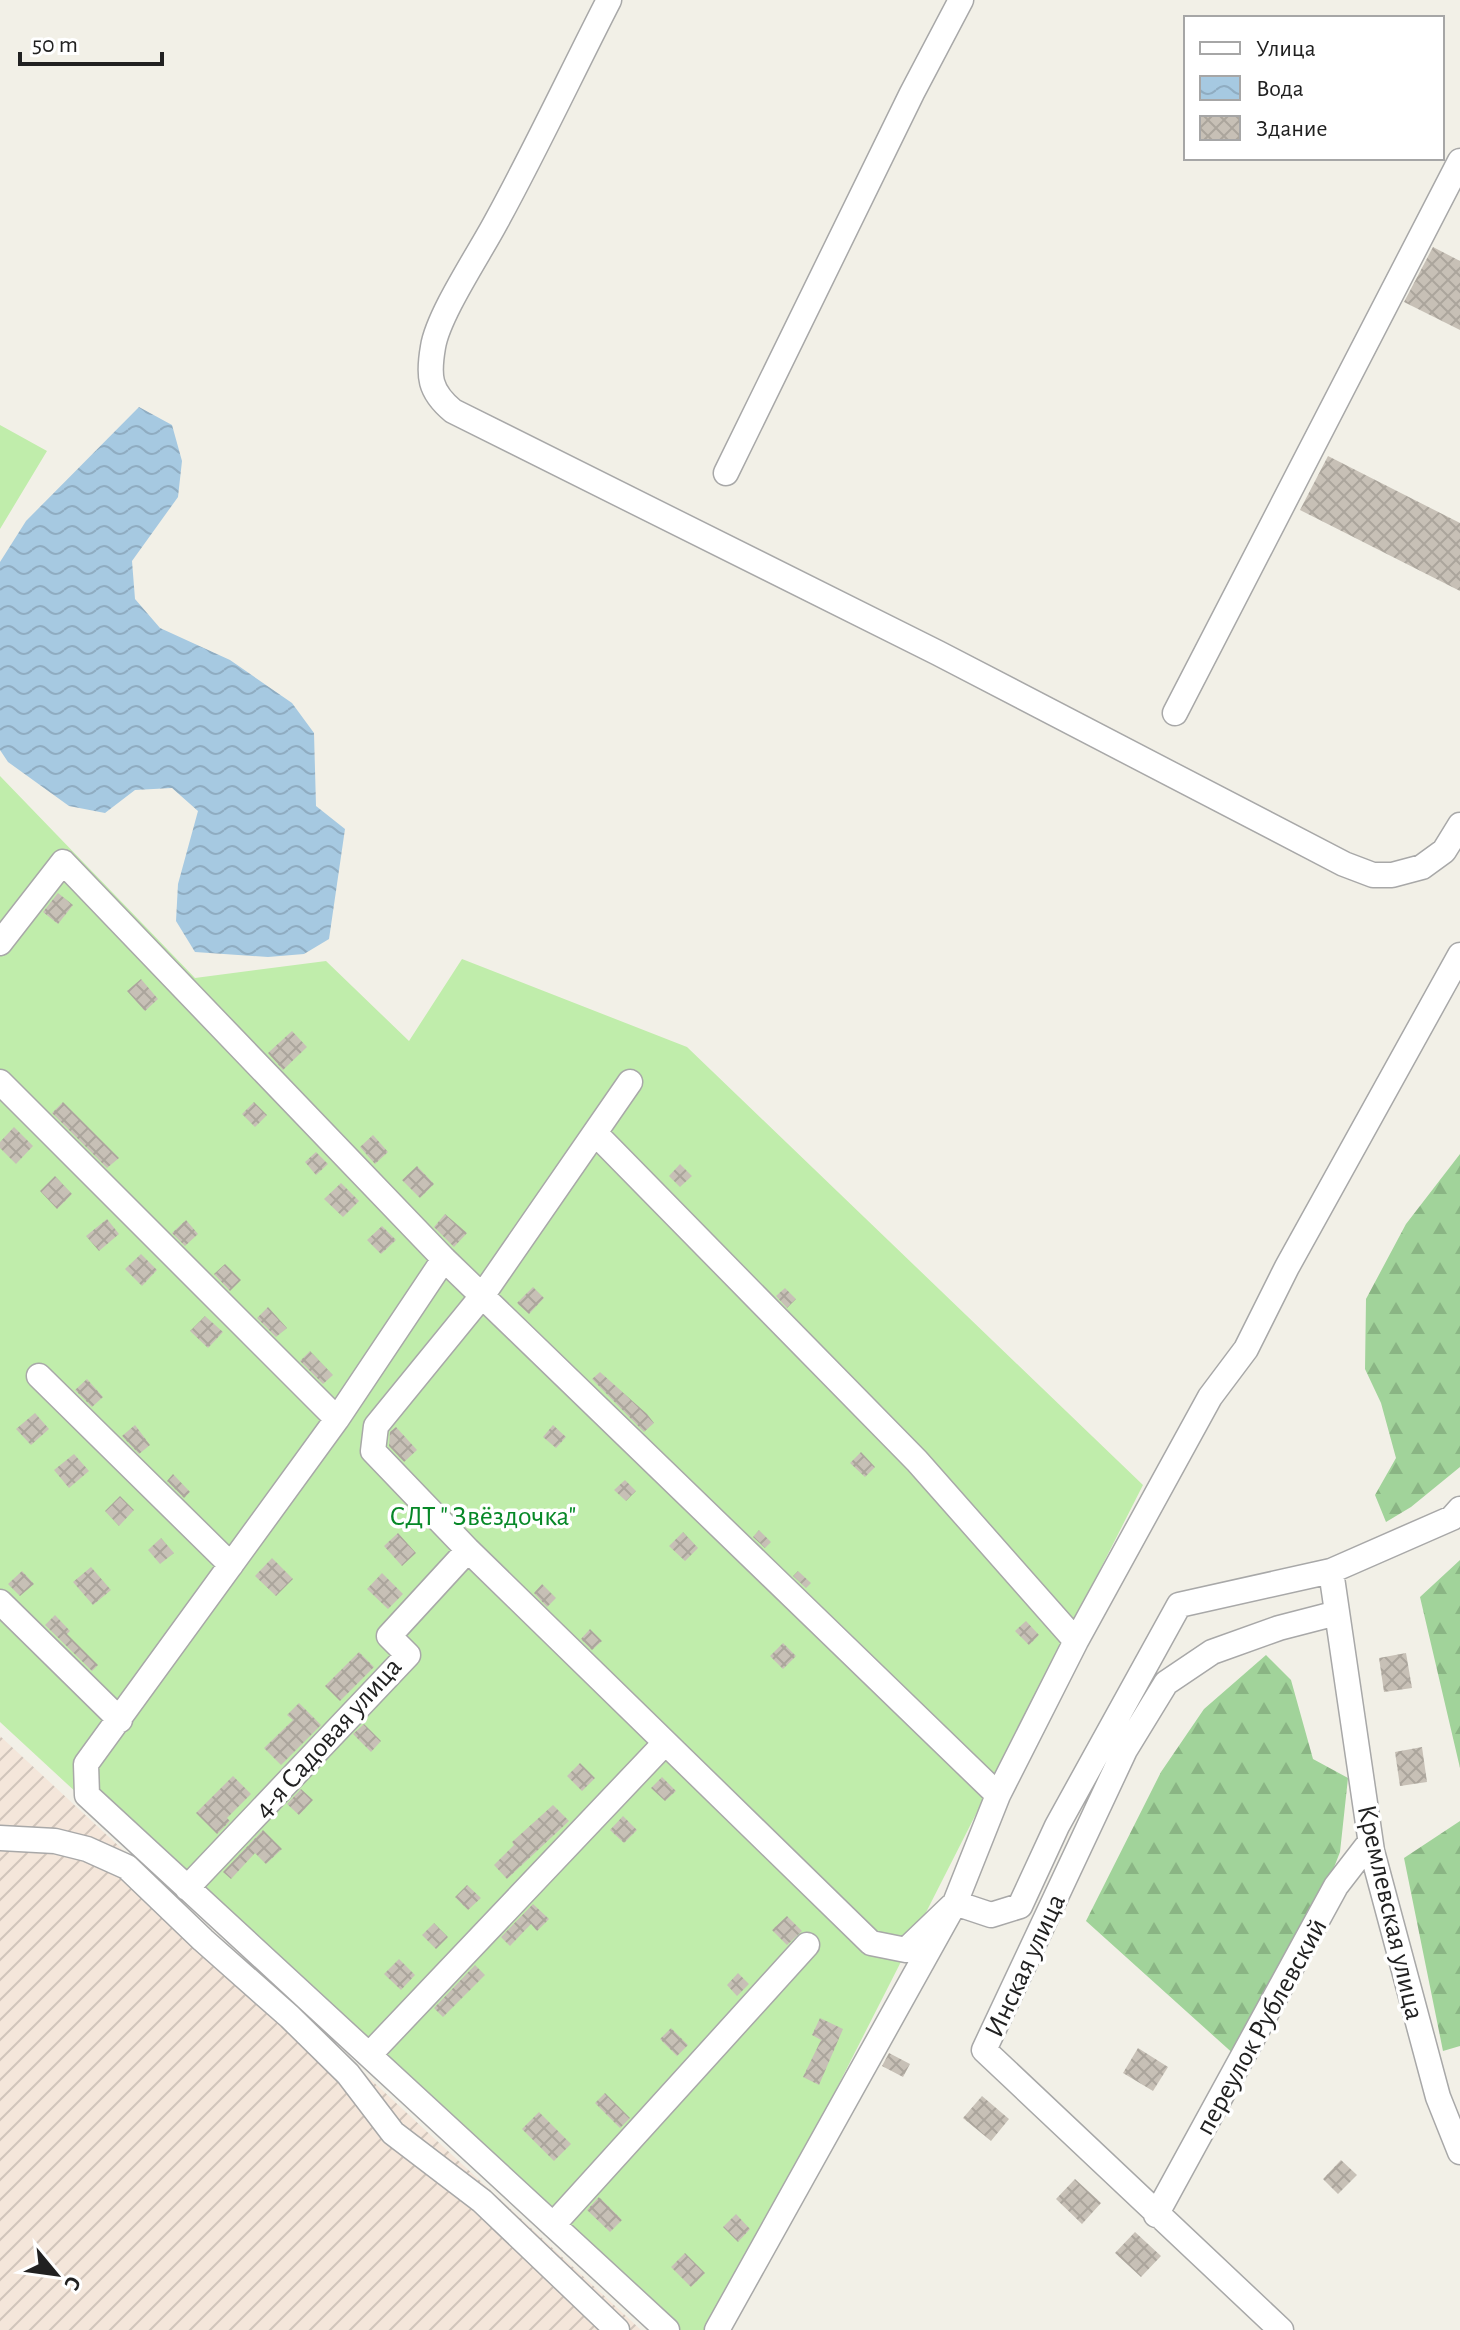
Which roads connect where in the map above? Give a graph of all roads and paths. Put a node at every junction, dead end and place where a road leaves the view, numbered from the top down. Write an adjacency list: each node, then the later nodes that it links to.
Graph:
1 (609, 0): 6 (street)
2 (961, 0): 4 (street)
3 (1460, 161): 5 (street)
4 (726, 473)
5 (1175, 713)
6 (1460, 825)
7 (0, 943): 12 (street)
8 (1460, 955): 22 (street)
9 (0, 1082): 15 (street)
10 (630, 1082): 11 (street)
11 (595, 1133): 13 (street); 22 (street)
12 (444, 1259): 13 (street); 15 (street)
13 (482, 1296): 17 (street); 25 (street)
14 (39, 1376): 18 (street)
15 (337, 1419): 18 (street)
16 (1460, 1509): 19 (street)
17 (468, 1550): 24 (street); 28 (street, 4-я Садовая улица)
18 (231, 1565): 23 (street)
19 (1331, 1571): 21 (street, Кремлевская улица); 29 (street)
20 (0, 1602): 23 (street)
21 (1337, 1613): 27 (street, Кремлевская улица); 33 (street, Инская улица)
22 (1076, 1641): 25 (street)
23 (120, 1720): 28 (street)
24 (665, 1743): 29 (street); 31 (street)
25 (998, 1795): 29 (street)
26 (0, 1838): 35 (street)
27 (1370, 1842): 32 (street, Кремлевская улица); 33 (street, переулок Рублевский)
28 (187, 1888): 31 (street)
29 (955, 1903): 37 (street)
30 (807, 1945): 34 (street)
31 (369, 2055): 34 (street)
32 (1460, 2152)
33 (1156, 2215): 38 (street, Инская улица)
34 (553, 2225): 36 (street)
35 (617, 2330)
36 (667, 2330)
37 (717, 2330)
38 (1281, 2330)

